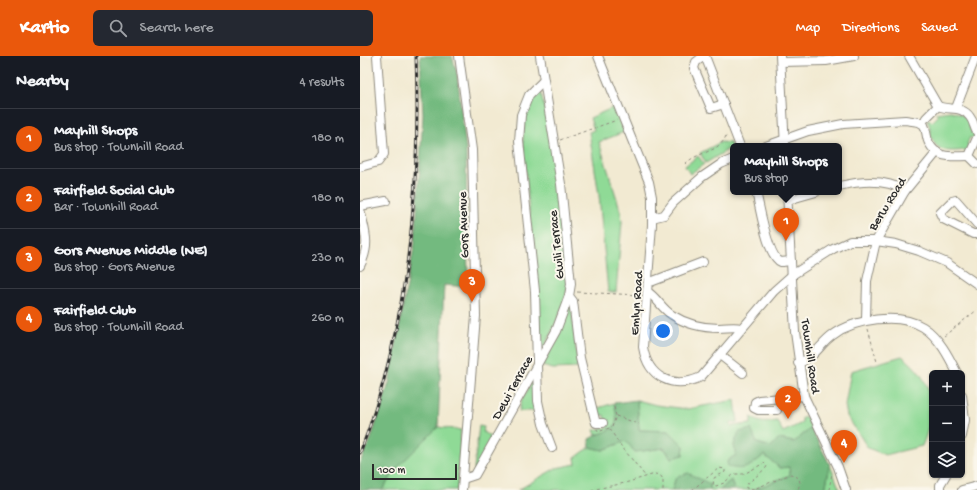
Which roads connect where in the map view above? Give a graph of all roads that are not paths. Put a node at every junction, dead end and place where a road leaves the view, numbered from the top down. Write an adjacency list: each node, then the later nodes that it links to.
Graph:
1 (377, 56): 23 (street)
2 (459, 56): 53 (street, Gors Avenue)
3 (540, 56): 10 (street, Gwili Terrace)
4 (598, 56): 30 (street, Emlyn Road)
5 (705, 56): 11 (street); 11 (street)
6 (854, 56): 9 (street)
7 (909, 56): 12 (street)
8 (976, 56): 13 (street)
9 (780, 59): 18 (street)
10 (543, 81): 40 (street, Gwili Terrace); 45 (street)
11 (724, 104): 17 (street)
12 (938, 106): 13 (street); 14 (street)
13 (956, 108): 15 (street)
14 (925, 122): 18 (street); 19 (street)
15 (977, 132)
16 (977, 138): 20 (street)
17 (739, 143)
18 (785, 143)
19 (936, 152): 20 (street); 25 (street, Berw Road)
20 (969, 156): 22 (street)
21 (730, 161): 30 (street)
22 (977, 164)
23 (360, 167)
24 (842, 186): 25 (street)
25 (905, 191): 33 (street, Berw Road)
26 (757, 195): 34 (street)
27 (788, 196): 34 (street, Townhill Road)
28 (386, 201): 29 (street)
29 (360, 208): 36 (street)
30 (652, 218): 39 (street, Emlyn Road)
31 (977, 224): 32 (street)
32 (977, 234)
33 (876, 241): 37 (street, Emlyn Road); 38 (street, Emlyn Road); 41 (street, Berw Road)
34 (791, 261): 37 (street, Townhill Road)
35 (703, 262): 39 (street)
36 (360, 266)
37 (792, 275): 42 (street, Emlyn Road); 44 (street, Townhill Road)
38 (977, 284)
39 (648, 290): 42 (street); 43 (street, Emlyn Road)
40 (570, 294): 45 (street, Dewi Terrace); 50 (street, Gwili Terrace)
41 (866, 320): 44 (street); 46 (street)
42 (741, 328): 43 (street, Emlyn Road)
43 (720, 355): 47 (street)
44 (798, 363): 48 (street, Townhill Road)
45 (536, 368): 51 (street); 53 (street, Dewi Terrace)
46 (955, 370)
47 (743, 373)
48 (804, 396): 49 (street); 56 (street, Townhill Road)
49 (777, 410)
50 (603, 423)
51 (552, 448)
52 (945, 478): 57 (street)
53 (463, 479): 55 (street, Gors Avenue)
54 (977, 486): 58 (street)
55 (462, 490)
56 (846, 490)
57 (940, 490)
58 (962, 490)

